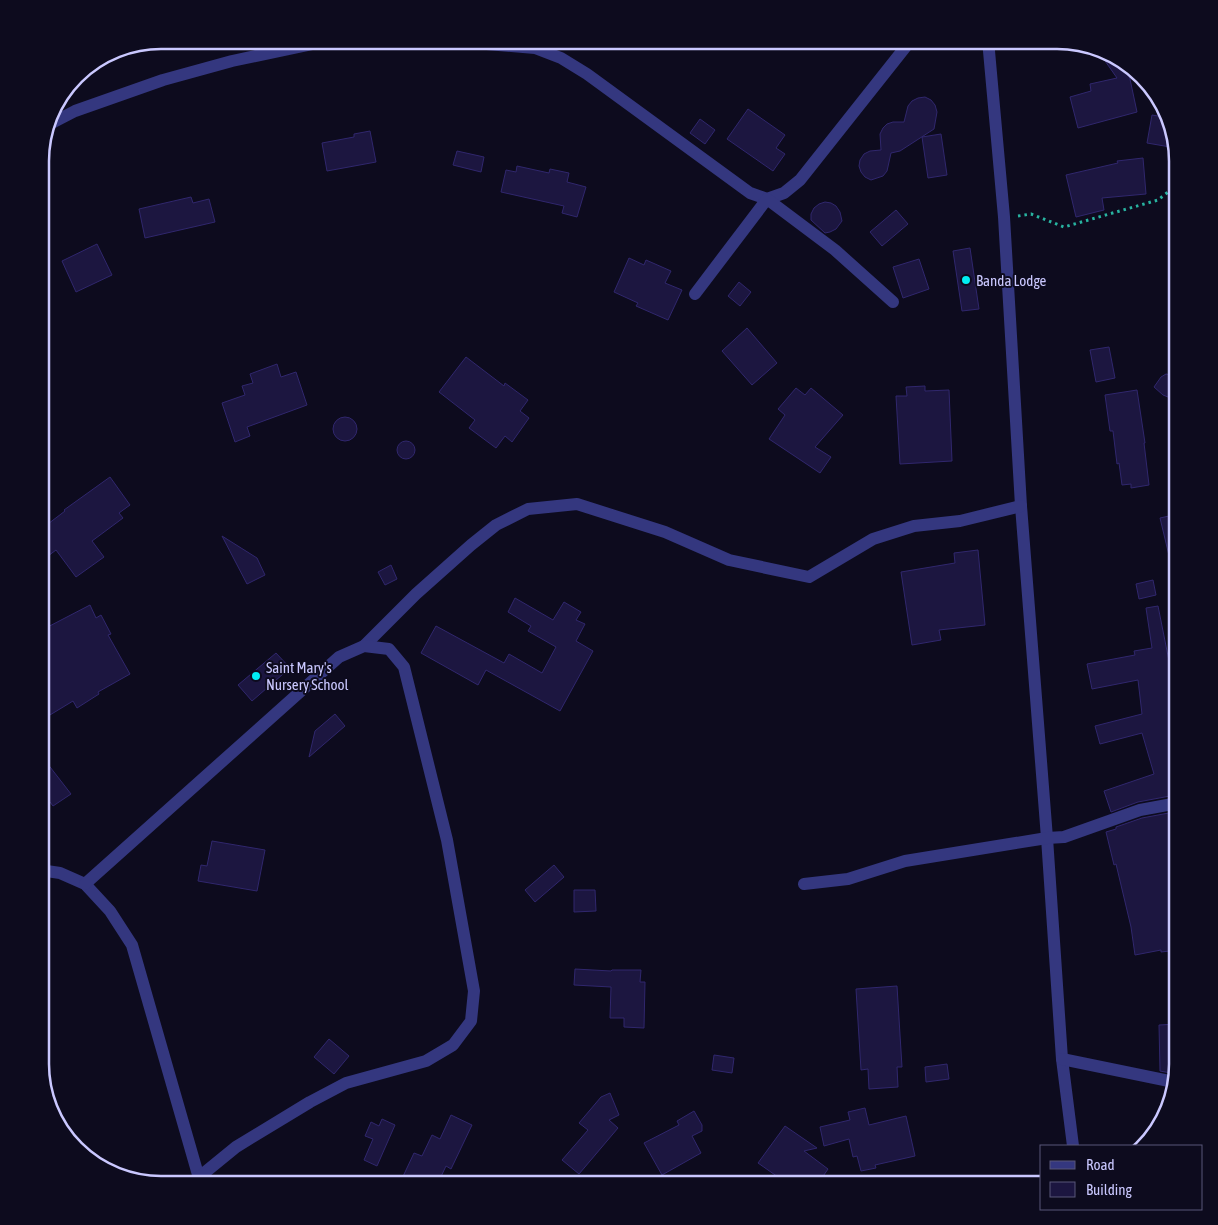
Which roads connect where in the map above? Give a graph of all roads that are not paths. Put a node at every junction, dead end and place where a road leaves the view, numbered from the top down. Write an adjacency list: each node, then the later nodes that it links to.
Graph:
1 (290, 49): 5 (street)
2 (538, 49): 6 (street)
3 (904, 49): 6 (street)
4 (989, 49): 9 (street)
5 (56, 121)
6 (768, 199): 7 (street); 8 (street)
7 (694, 294)
8 (893, 302)
9 (1021, 506): 10 (street); 12 (street)
10 (364, 646): 14 (street); 20 (street)
11 (1169, 805): 12 (street)
12 (1047, 838): 15 (street); 16 (street)
13 (49, 871): 14 (street)
14 (85, 884): 19 (street)
15 (804, 884)
16 (1062, 1059): 17 (street); 18 (street)
17 (1168, 1081)
18 (1073, 1145)
19 (198, 1176)
20 (206, 1176)

